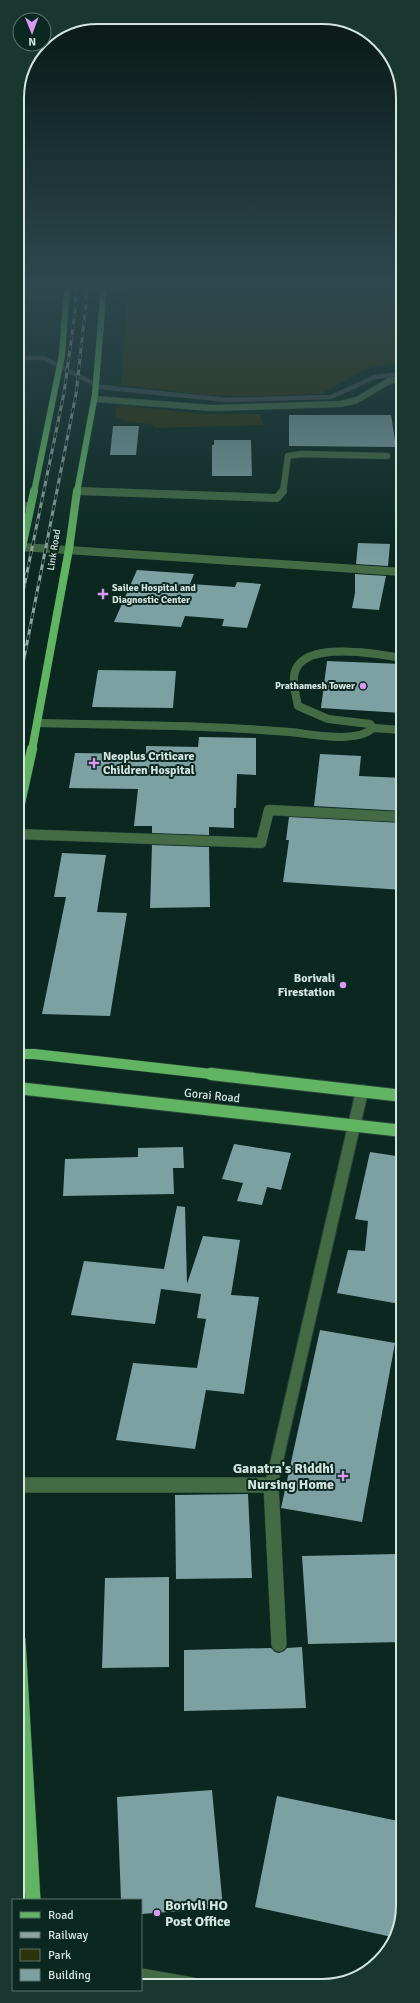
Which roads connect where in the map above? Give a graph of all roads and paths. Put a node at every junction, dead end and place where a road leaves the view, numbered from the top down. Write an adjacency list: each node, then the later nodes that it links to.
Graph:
1 (57, 379): 8 (main road)
2 (96, 379): 4 (main road, Link Road)
3 (396, 379): 4 (street)
4 (95, 397): 6 (main road, Link Road)
5 (387, 456): 6 (street)
6 (77, 491): 12 (main road, Link Road)
7 (24, 508): 8 (street)
8 (31, 509): 9 (street); 10 (main road)
9 (24, 510)
10 (24, 539)
11 (24, 547): 12 (street)
12 (69, 550): 13 (street); 15 (main road, Link Road)
13 (396, 572)
14 (396, 657): 16 (street)
15 (38, 723): 16 (street); 18 (main road, Link Road)
16 (373, 728): 17 (street)
17 (396, 730)
18 (24, 786)
19 (396, 817): 20 (street)
20 (24, 834)
21 (24, 1054): 23 (main road, Gorai Road)
22 (24, 1089): 25 (main road, Gorai Road)
23 (362, 1092): 24 (main road, Gorai Road); 25 (street)
24 (396, 1095)
25 (356, 1126): 26 (main road, Gorai Road); 27 (street)
26 (396, 1130)
27 (271, 1484): 28 (street); 29 (street)
28 (24, 1485)
29 (279, 1644)
30 (24, 1744): 31 (main road)
31 (33, 1899)
32 (142, 1976): 33 (street)
33 (158, 1979)

